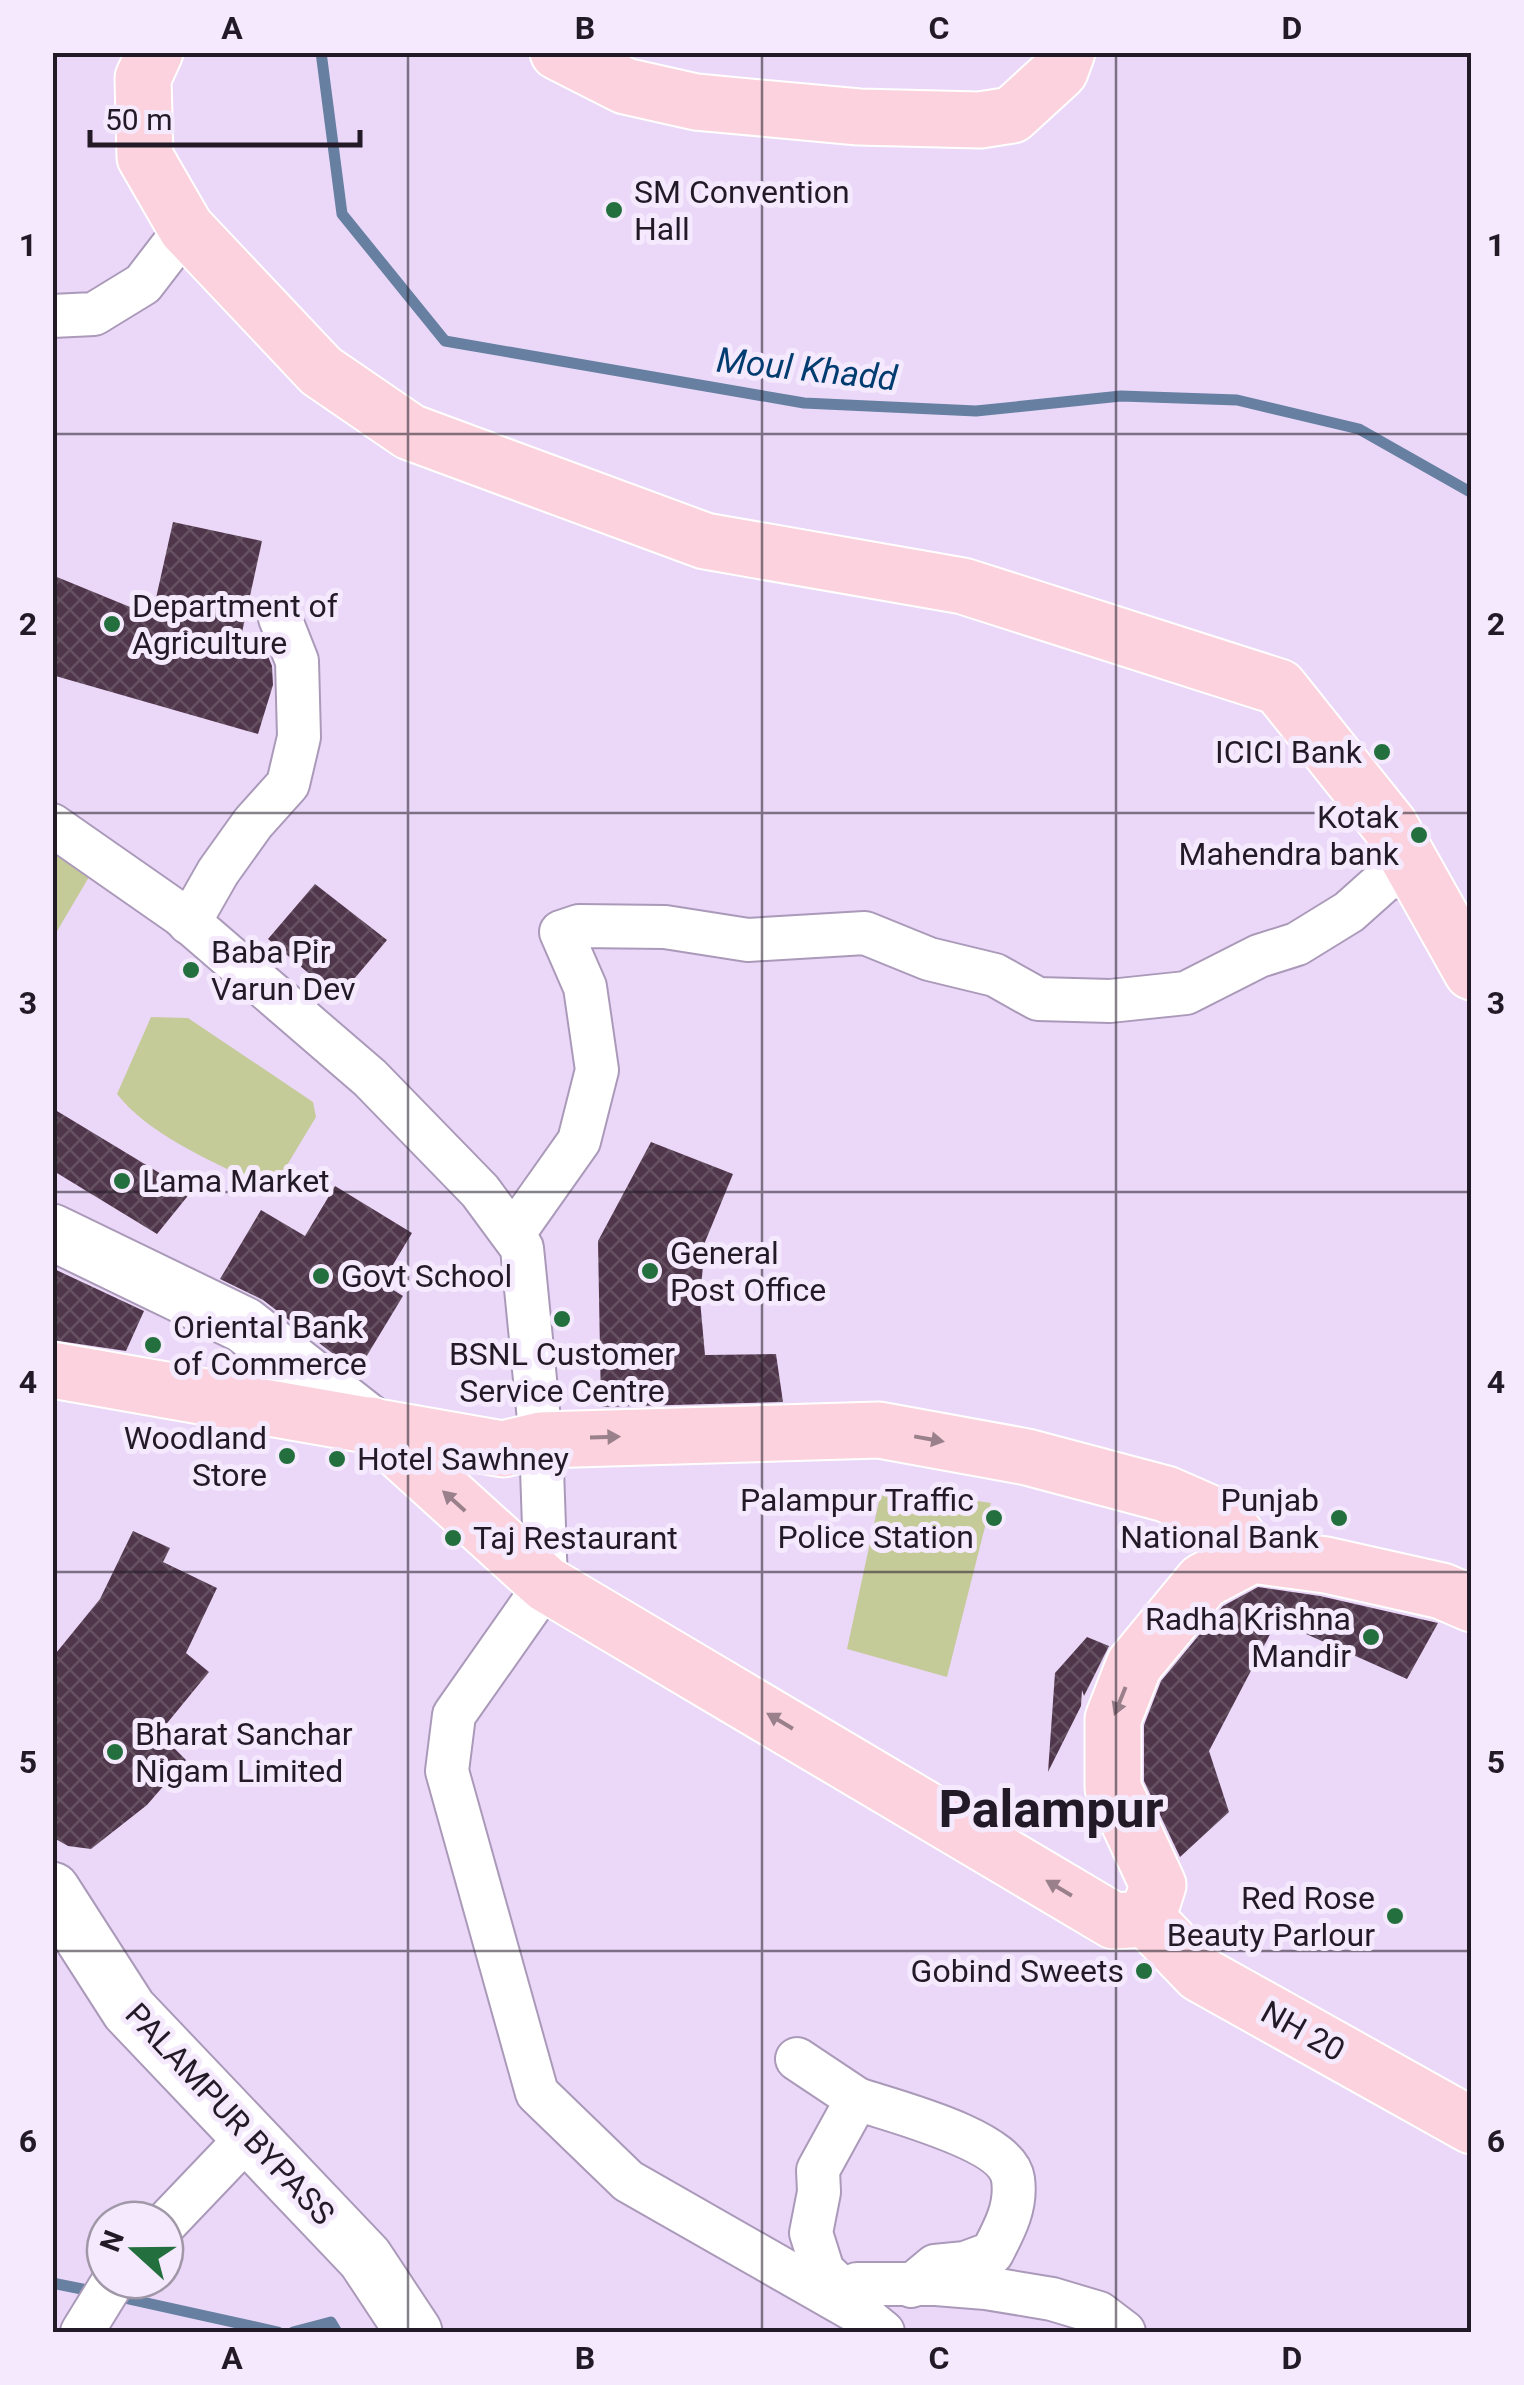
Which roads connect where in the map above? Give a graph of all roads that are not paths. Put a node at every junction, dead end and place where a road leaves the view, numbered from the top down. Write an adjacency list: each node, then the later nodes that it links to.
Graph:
1 (155, 52): 4 (main road)
2 (558, 52): 3 (main road)
3 (1067, 52)
4 (186, 228): 5 (street); 8 (main road)
5 (52, 316)
6 (280, 618): 9 (street)
7 (52, 826): 9 (street)
8 (1416, 874): 10 (main road); 12 (street)
9 (189, 922): 12 (street)
10 (1472, 972)
11 (52, 1232): 14 (street)
12 (514, 1234): 15 (street)
13 (52, 1370): 14 (main road)
14 (370, 1425): 15 (main road); 17 (main road, one-way to 14)
15 (541, 1440): 16 (main road, one-way to 16); 17 (street)
16 (1252, 1556): 18 (main road); 20 (main road, one-way to 20)
17 (546, 1584): 20 (main road, one-way to 17); 27 (street)
18 (1472, 1604)
19 (52, 1890): 24 (street, PALAMPUR BYPASS)
20 (1147, 1919): 23 (main road, NH 20)
21 (797, 2059): 22 (street)
22 (857, 2100): 26 (street); 27 (street)
23 (1472, 2126)
24 (249, 2136): 25 (street); 30 (street, PALAMPUR BYPASS)
25 (185, 2203)
26 (911, 2286): 27 (street); 32 (street)
27 (838, 2294): 31 (street)
28 (102, 2300): 29 (street)
29 (82, 2332)
30 (414, 2332)
31 (882, 2332)
32 (1124, 2332)

